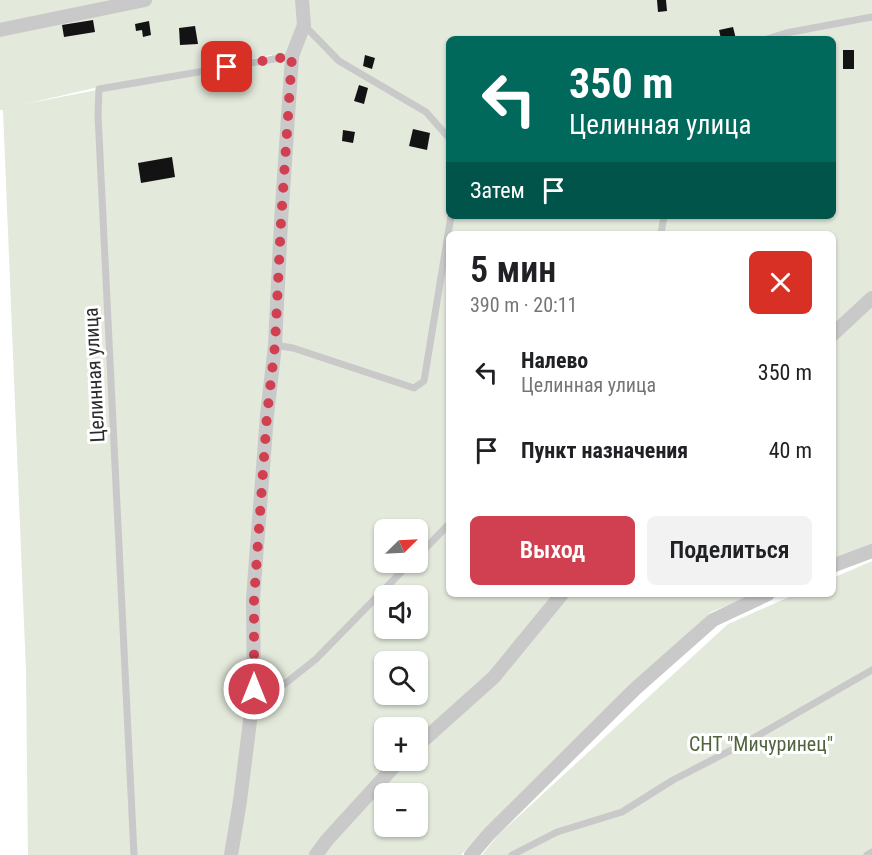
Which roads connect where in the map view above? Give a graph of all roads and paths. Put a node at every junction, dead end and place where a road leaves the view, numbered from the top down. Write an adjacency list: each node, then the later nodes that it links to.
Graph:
1 (145, 0): 5 (street)
2 (302, 0): 4 (street)
3 (872, 17): 6 (lane)
4 (304, 25): 7 (street); 8 (lane)
5 (0, 30)
6 (776, 36)
7 (292, 56): 12 (street); 25 (lane, Целинная улица)
8 (446, 135)
9 (446, 247): 12 (lane)
10 (872, 298): 11 (street)
11 (836, 331)
12 (275, 345): 21 (street)
13 (446, 527): 14 (lane)
14 (428, 546)
15 (872, 551): 16 (street)
16 (836, 564)
17 (400, 573): 21 (lane)
18 (560, 597): 22 (street)
19 (762, 597): 28 (street)
20 (872, 670): 29 (lane)
21 (254, 689): 26 (street)
22 (428, 736)
23 (390, 771): 27 (street)
24 (872, 852): 30 (lane)
25 (134, 855)
26 (231, 855)
27 (316, 855)
28 (471, 855)
29 (512, 855)
30 (867, 855)

